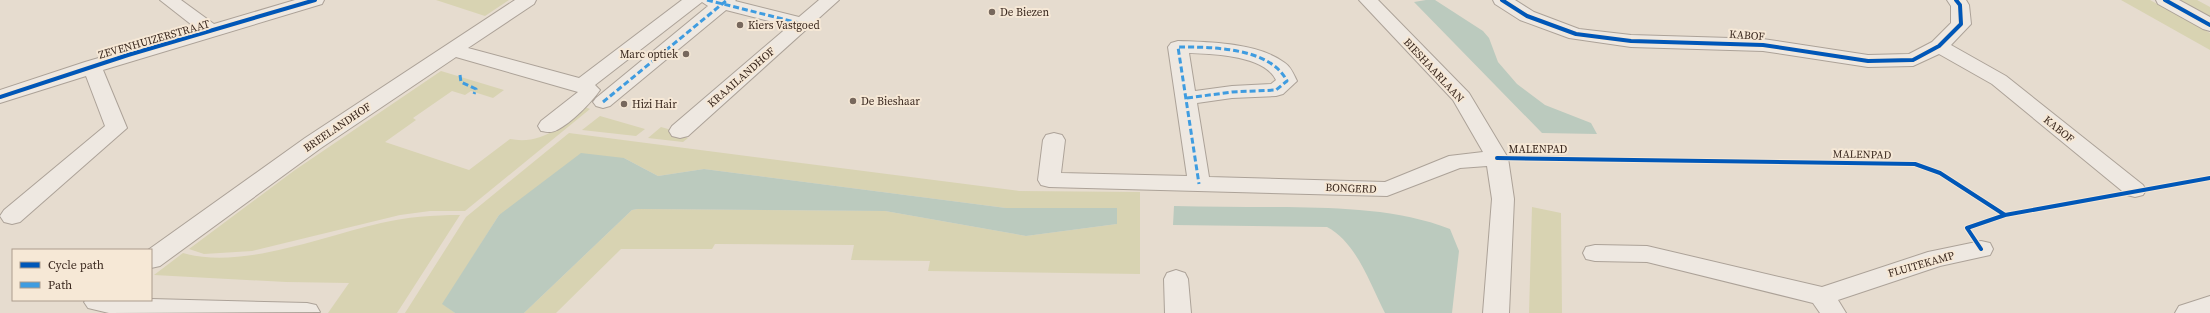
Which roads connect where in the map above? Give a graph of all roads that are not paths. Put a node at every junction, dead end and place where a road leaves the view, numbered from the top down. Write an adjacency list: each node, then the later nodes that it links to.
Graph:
1 (169, 0): 13 (street)
2 (314, 0): 13 (street, ZEVENHUIZERSTRAAT)
3 (527, 0): 15 (street, BREELANDHOF)
4 (694, 0): 17 (street)
5 (830, 0): 11 (street, KRAAILANDHOF)
6 (1368, 0): 23 (street, BIESHAARLAAN)
7 (1502, 0): 14 (street, KABOF)
8 (1956, 0): 14 (street, KABOF)
9 (2165, 0): 12 (street)
10 (719, 1): 11 (street); 17 (street)
11 (803, 24): 21 (street, KRAAILANDHOF)
12 (2210, 25)
13 (212, 31): 16 (street, ZEVENHUIZERSTRAAT)
14 (1939, 46): 25 (street, KABOF)
15 (454, 50): 17 (street); 29 (street, BREELANDHOF)
16 (92, 66): 18 (street, ZEVENHUIZERSTRAAT); 26 (street)
17 (590, 95): 20 (street)
18 (0, 97)
19 (1187, 98): 19 (street); 24 (street)
20 (549, 126)
21 (680, 131)
22 (1054, 140): 24 (street, BONGERD)
23 (1497, 158): 24 (street, BONGERD); 37 (street, BIESHAARLAAN)
24 (1200, 184)
25 (2135, 190)
26 (12, 216)
27 (1981, 249): 31 (street, FLUITEKAMP)
28 (1595, 253): 31 (street, FLUITEKAMP)
29 (152, 259)
30 (1176, 279): 36 (street)
31 (1827, 304)
32 (94, 305): 34 (street)
33 (2210, 305): 38 (street)
34 (135, 311): 35 (street)
35 (307, 312)
36 (1178, 313)
37 (1496, 313)
38 (2188, 313)

